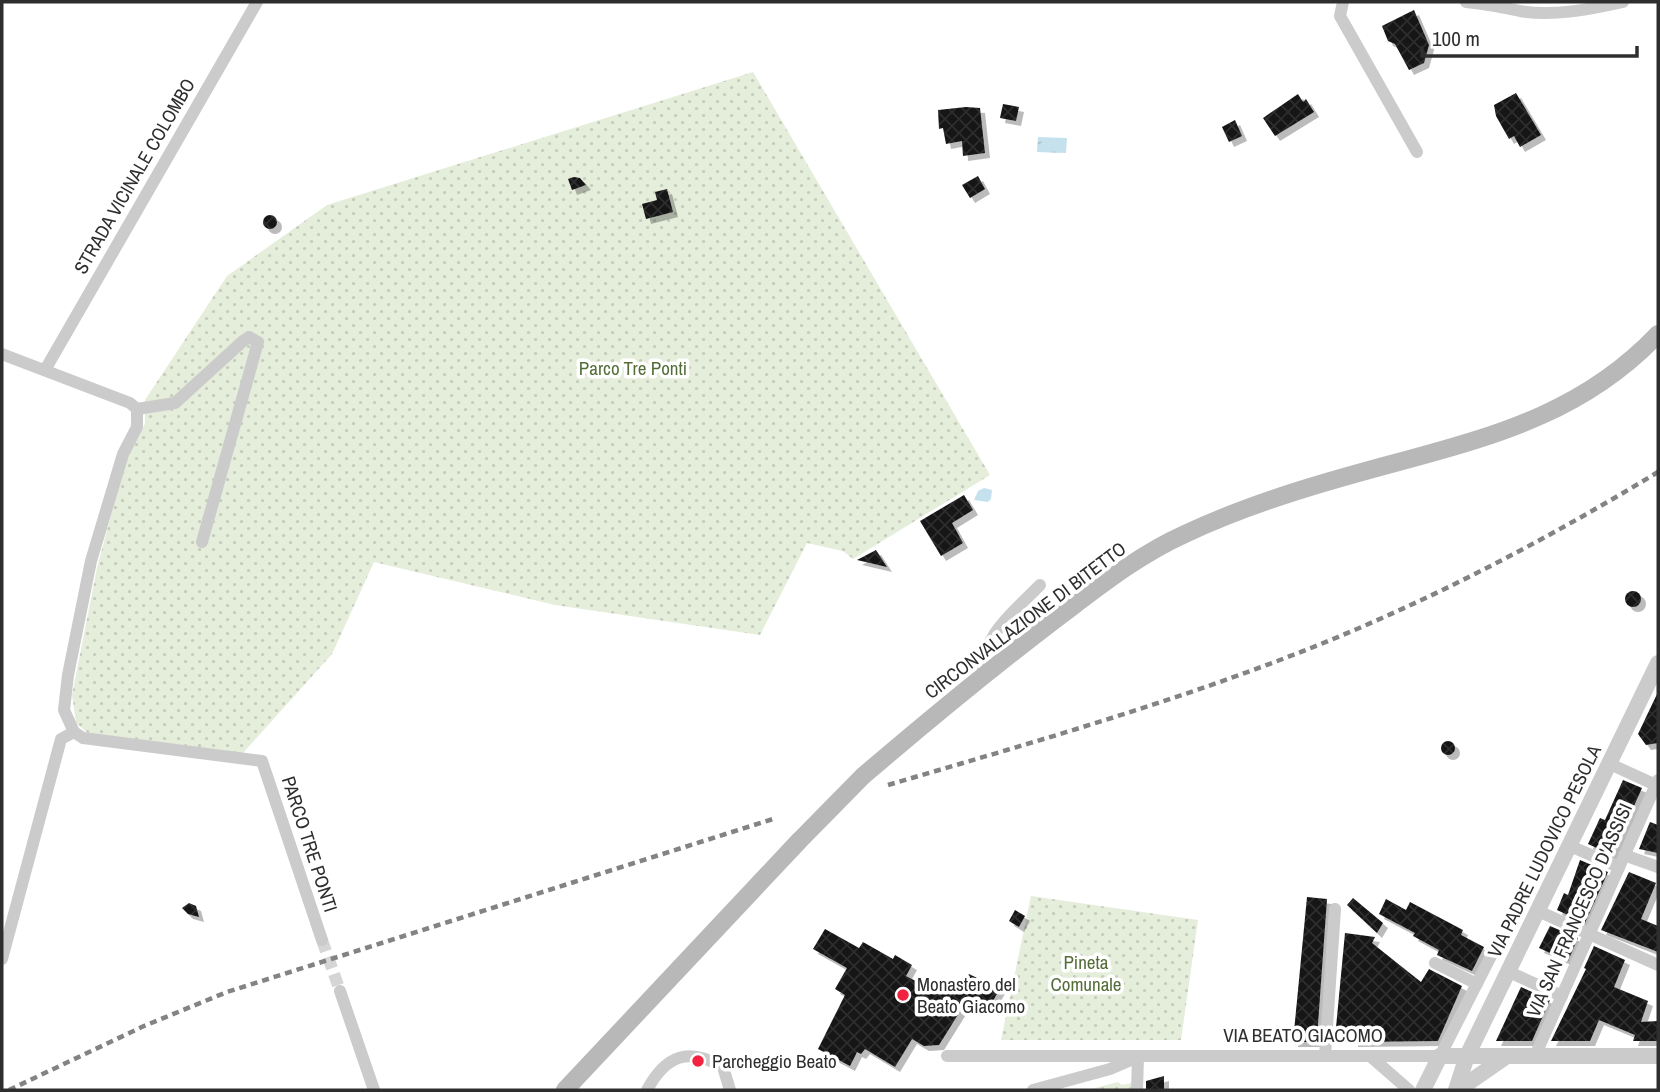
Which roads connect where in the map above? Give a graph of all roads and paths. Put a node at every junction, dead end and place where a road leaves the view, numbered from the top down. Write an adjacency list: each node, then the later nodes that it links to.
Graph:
1 (257, 2): 8 (street, STRADA VICINALE COLOMBO)
2 (1343, 2): 5 (street)
3 (1466, 2): 4 (street)
4 (1623, 2)
5 (1417, 152)
6 (1658, 334): 13 (main road, CIRCONVALLAZIONE DI BITETTO)
7 (2, 354): 8 (street)
8 (45, 370): 9 (street)
9 (137, 409): 10 (street); 14 (street)
10 (202, 541)
11 (1040, 585): 13 (street)
12 (1658, 663): 15 (street, VIA PADRE LUDOVICO PESOLA)
13 (983, 675): 42 (main road, CIRCONVALLAZIONE DI BITETTO, bridge)
14 (74, 732): 23 (street, PARCO TRE PONTI); 25 (street)
15 (1610, 764): 16 (street); 17 (street, VIA PADRE LUDOVICO PESOLA)
16 (1658, 784): 18 (street, VIA SAN FRANCESCO D'ASSISI)
17 (1570, 846): 18 (street); 21 (street, VIA PADRE LUDOVICO PESOLA)
18 (1621, 861): 19 (street); 22 (street, VIA SAN FRANCESCO D'ASSISI)
19 (1658, 867)
20 (1335, 909): 33 (street)
21 (1538, 911): 22 (street); 28 (street, VIA PADRE LUDOVICO PESOLA)
22 (1590, 934): 27 (street); 31 (street, VIA SAN FRANCESCO D'ASSISI)
23 (322, 940)
24 (1492, 954): 29 (street)
25 (2, 960)
26 (1435, 963): 29 (street)
27 (1658, 965)
28 (1509, 972): 31 (street); 36 (street, VIA PADRE LUDOVICO PESOLA)
29 (1477, 984): 35 (street)
30 (340, 991): 41 (street)
31 (1562, 996): 38 (street, VIA SAN FRANCESCO D'ASSISI)
32 (947, 1056): 40 (street, VIA BEATO GIACOMO)
33 (1325, 1056): 34 (street, VIA BEATO GIACOMO); 40 (street, VIA BEATO GIACOMO)
34 (1370, 1056): 35 (street, VIA BEATO GIACOMO); 47 (street)
35 (1440, 1056): 36 (street, VIA BEATO GIACOMO); 48 (street)
36 (1467, 1056): 37 (street, VIA BEATO GIACOMO); 49 (street, VIA PADRE LUDOVICO PESOLA)
37 (1507, 1056): 38 (street, VIA BEATO GIACOMO); 49 (street)
38 (1535, 1056): 39 (street, VIA BEATO GIACOMO)
39 (1658, 1056)
40 (1138, 1057): 45 (street); 46 (street)
41 (374, 1090)
42 (565, 1090)
43 (648, 1090): 44 (street)
44 (730, 1090)
45 (1033, 1090)
46 (1137, 1090)
47 (1409, 1090)
48 (1423, 1090)
49 (1457, 1090)

